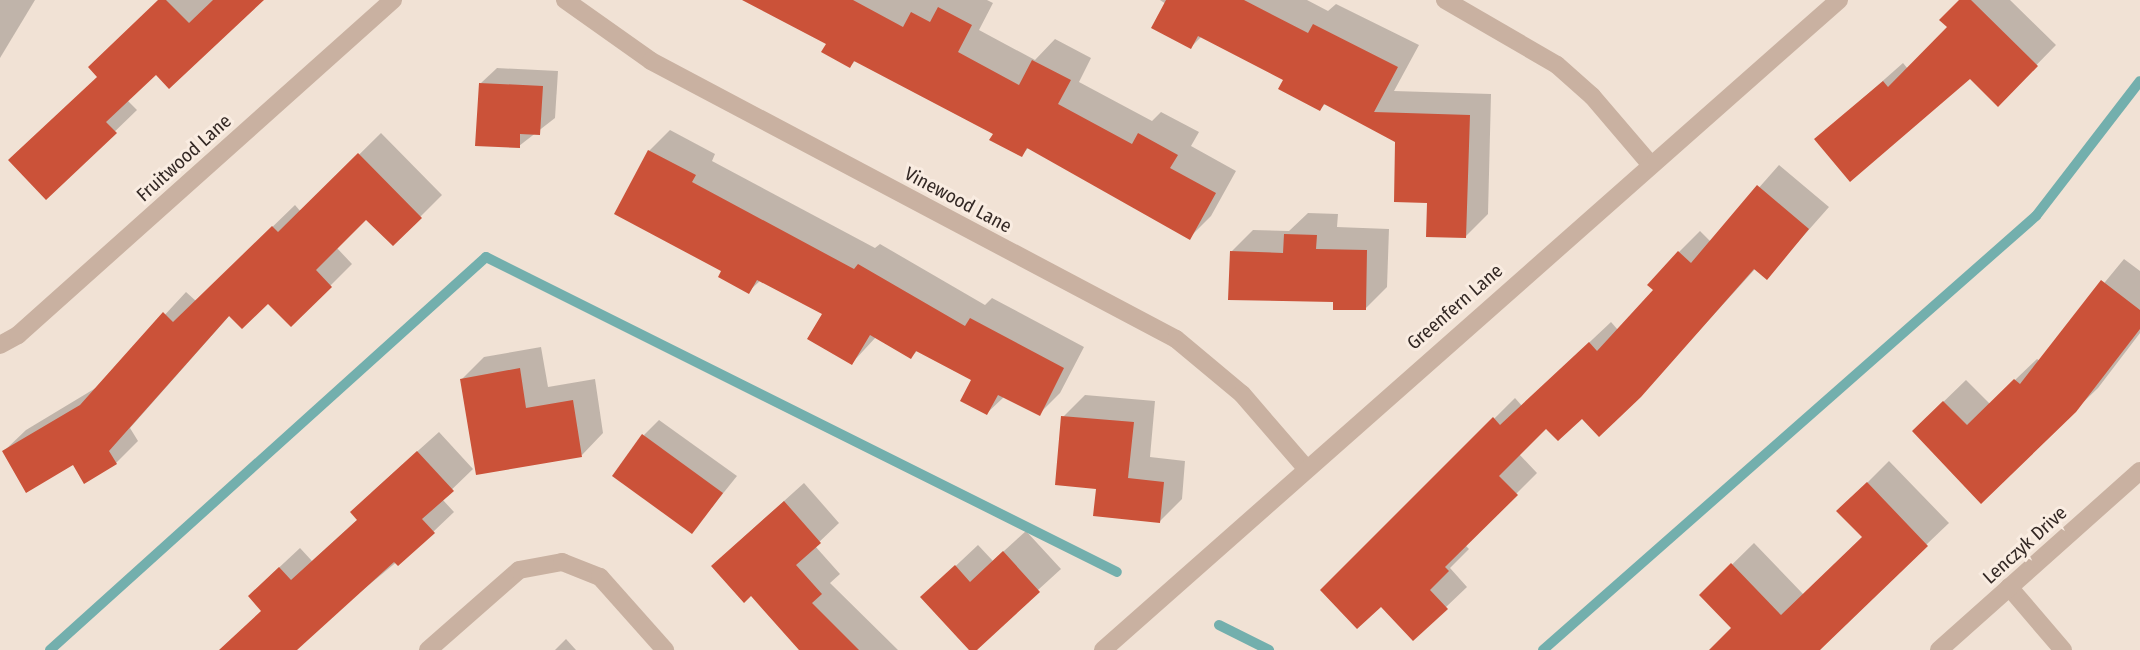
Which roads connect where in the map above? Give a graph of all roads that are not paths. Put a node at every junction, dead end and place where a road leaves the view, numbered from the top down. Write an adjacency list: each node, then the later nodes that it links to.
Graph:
1 (393, 0): 6 (street, Fruitwood Lane)
2 (565, 0): 7 (street, Vinewood Lane)
3 (1444, 0): 5 (street)
4 (1839, 0): 5 (street, Greenfern Lane)
5 (1650, 164): 7 (street, Greenfern Lane)
6 (0, 345)
7 (1305, 467): 12 (street, Greenfern Lane)
8 (2140, 471): 9 (street, Lenczyk Drive)
9 (2009, 587): 13 (street, Lenczyk Drive); 14 (street)
10 (428, 650): 11 (street)
11 (665, 650)
12 (1103, 650)
13 (1939, 650)
14 (2063, 650)

